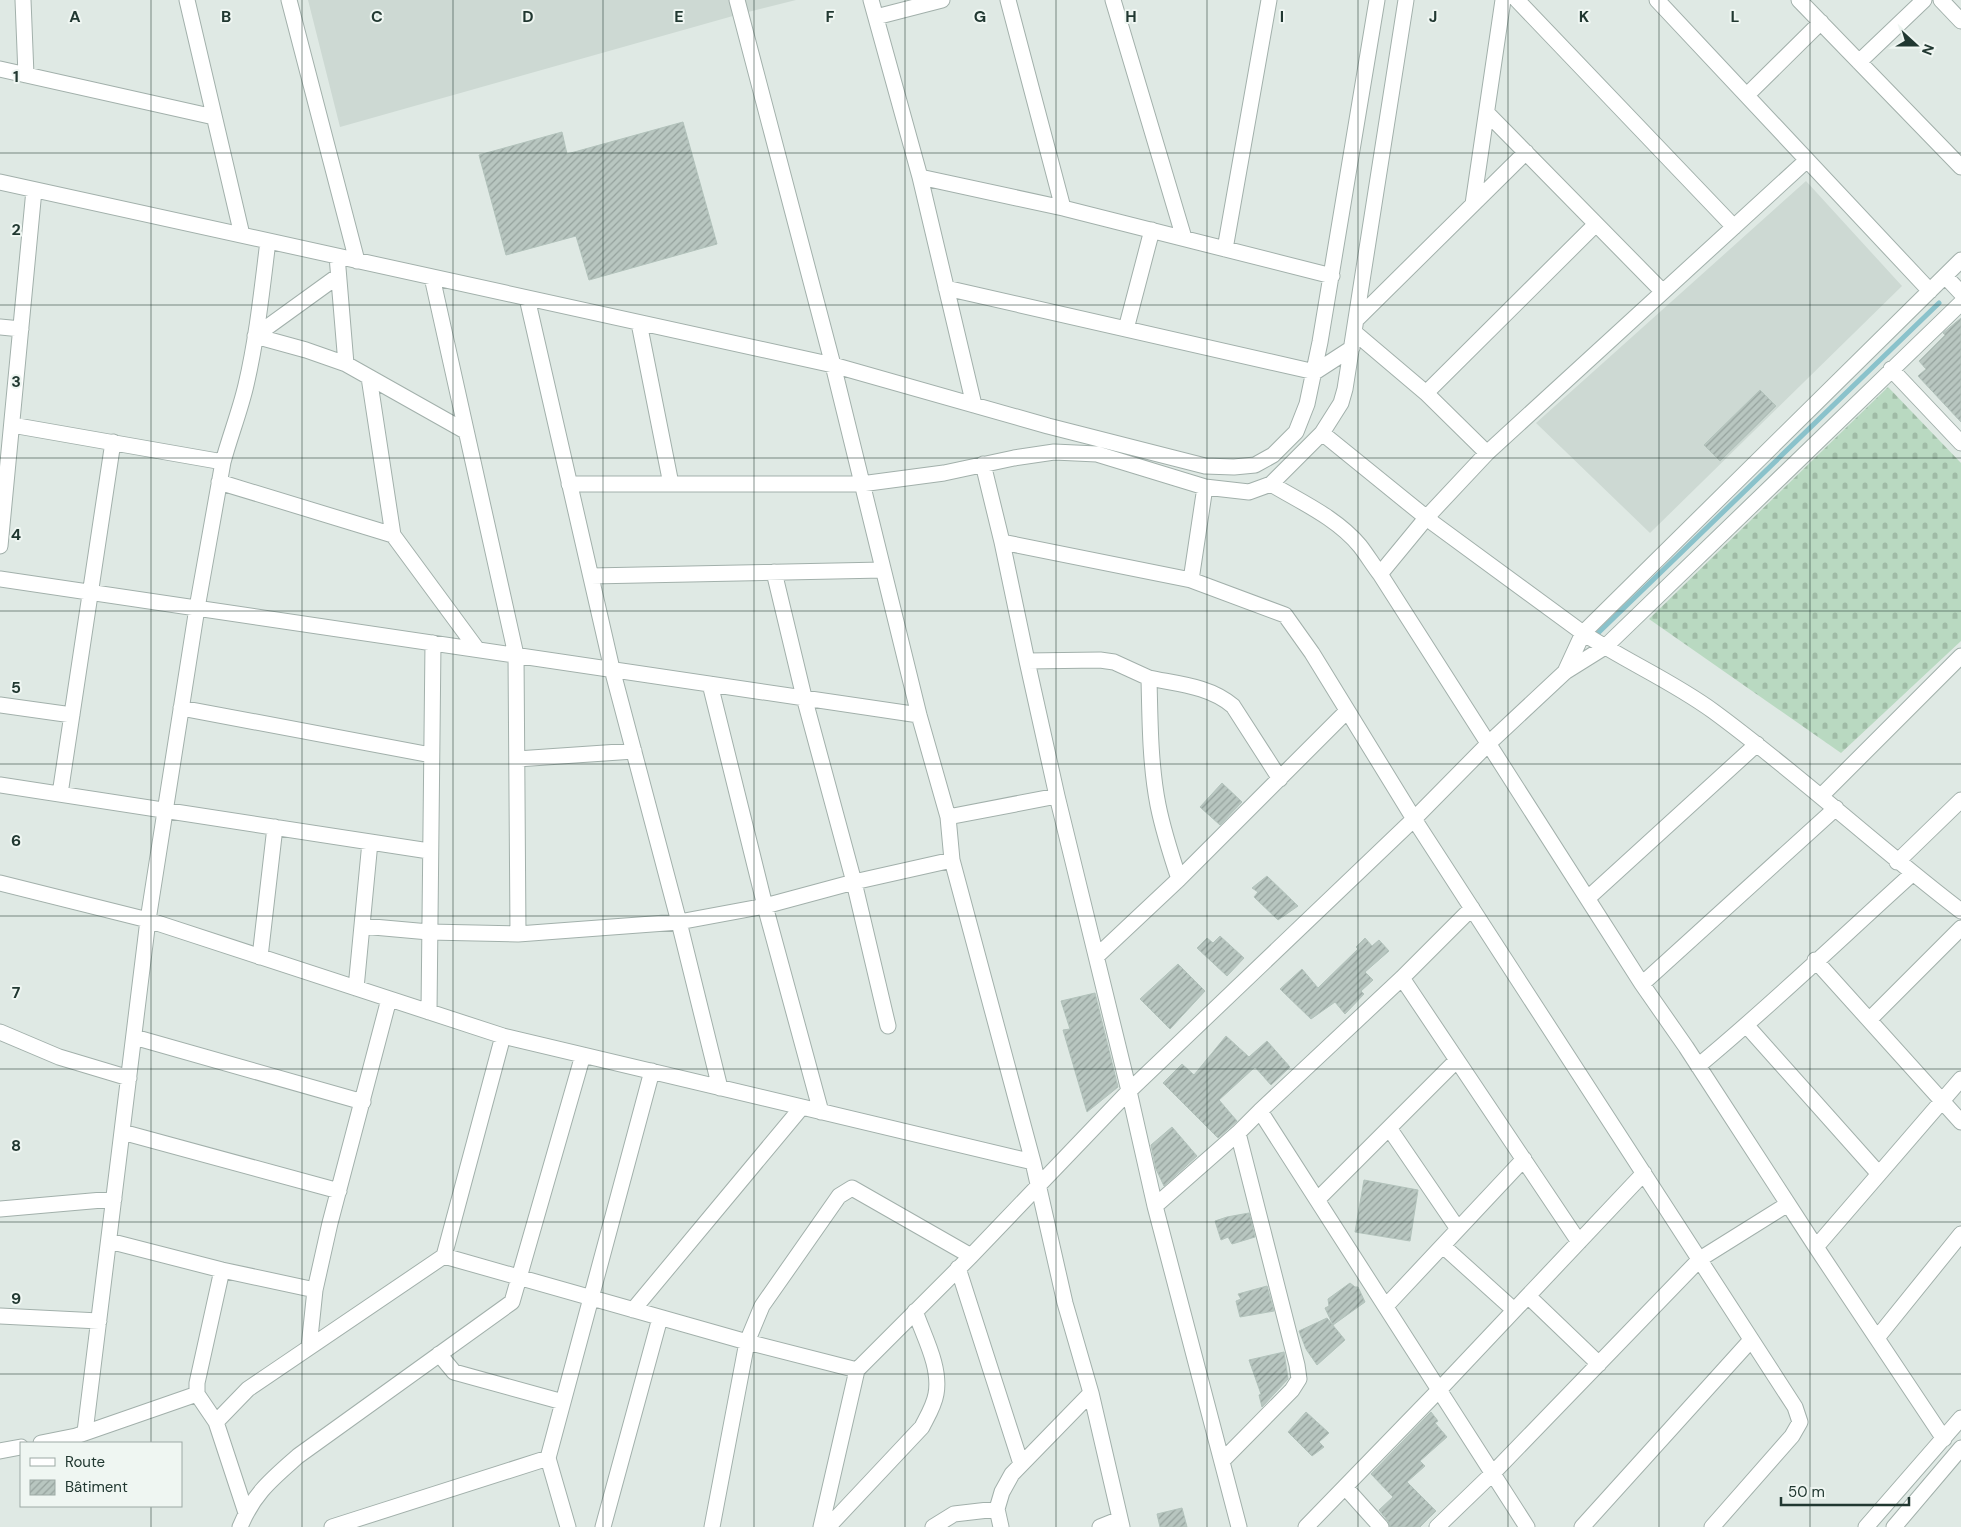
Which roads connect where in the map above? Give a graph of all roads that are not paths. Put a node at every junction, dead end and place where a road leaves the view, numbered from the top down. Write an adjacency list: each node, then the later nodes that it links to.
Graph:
1 (23, 0): 23 (street)
2 (289, 0): 44 (street)
3 (737, 0): 63 (street)
4 (872, 0): 18 (street)
5 (942, 0): 18 (street)
6 (1008, 0): 34 (street)
7 (1114, 0): 39 (street)
8 (1268, 0): 41 (street)
9 (1377, 0): 46 (street)
10 (1406, 0): 56 (street)
11 (1503, 0): 25 (street)
12 (1517, 0): 36 (street)
13 (1658, 0): 24 (street)
14 (1799, 0): 20 (street)
15 (1924, 0): 21 (street)
16 (1941, 0): 19 (street)
17 (184, 1): 26 (street)
18 (876, 17): 30 (street)
19 (1961, 21)
20 (1821, 22): 21 (street); 24 (street)
21 (1859, 62): 29 (street)
22 (0, 69): 23 (street)
23 (26, 75): 26 (street)
24 (1747, 95): 28 (street)
25 (1487, 113): 27 (street); 33 (street)
26 (214, 117): 38 (street)
27 (1526, 152): 33 (street); 35 (street)
28 (1807, 160): 36 (street); 50 (street)
29 (1961, 167)
30 (920, 177): 34 (street); 49 (street)
31 (0, 182): 32 (street)
32 (34, 190): 38 (street); 58 (street)
33 (1472, 204): 56 (street)
34 (1063, 208): 37 (street)
35 (1596, 224): 51 (street); 67 (street)
36 (1734, 227): 51 (street)
37 (1152, 230): 39 (street); 59 (street)
38 (242, 236): 40 (street)
39 (1184, 238): 41 (street)
40 (268, 241): 42 (street); 60 (street)
41 (1225, 249): 46 (street)
42 (337, 256): 44 (street); 45 (street)
43 (1961, 260): 47 (street)
44 (356, 261): 48 (street)
45 (338, 276): 60 (street); 62 (street)
46 (1332, 276): 65 (street)
47 (1944, 276): 50 (street); 52 (street)
48 (432, 277): 53 (street); 70 (street)
49 (946, 288): 59 (street); 68 (street)
50 (1930, 291): 96 (street)
51 (1663, 292): 74 (street)
52 (1961, 293)
53 (526, 298): 55 (street); 79 (street)
54 (1961, 303): 64 (street)
55 (639, 323): 63 (street); 80 (street)
56 (1355, 326): 61 (street); 67 (street)
57 (0, 328): 58 (street)
58 (21, 329): 69 (street)
59 (1126, 329): 65 (street)
60 (256, 336): 62 (street); 76 (street)
61 (1352, 348): 65 (street); 71 (street)
62 (346, 364): 66 (street)
63 (833, 365): 68 (street); 81 (street)
64 (1891, 369): 73 (street); 98 (street)
65 (1315, 372): 68 (street)
66 (369, 377): 70 (street); 85 (street)
67 (1426, 393): 74 (street)
68 (974, 405)
69 (12, 425): 72 (street); 75 (street)
70 (466, 431): 100 (street)
71 (1322, 433): 82 (street); 84 (street)
72 (113, 442): 76 (street); 94 (street)
73 (1961, 443)
74 (1487, 453): 84 (street)
75 (4, 456): 87 (street)
76 (223, 462): 78 (street)
77 (983, 464): 81 (street); 83 (street); 86 (street)
78 (219, 482): 85 (street); 95 (street)
79 (569, 484): 80 (street); 91 (street)
80 (671, 484): 81 (street)
81 (861, 484): 88 (street)
82 (1271, 484): 83 (street); 90 (street)
83 (1205, 487): 93 (street)
84 (1427, 518): 90 (street); 96 (street)
85 (393, 535): 99 (street)
86 (1002, 542): 93 (street); 102 (street)
87 (0, 546)
88 (883, 570): 89 (street); 112 (street)
89 (774, 572): 91 (street); 107 (street)
90 (1380, 574): 113 (street)
91 (591, 576): 103 (street)
92 (0, 579): 94 (street)
93 (1191, 580): 110 (street)
94 (90, 592): 95 (street); 111 (street)
95 (197, 608): 97 (street); 109 (street)
96 (1583, 633): 98 (street); 104 (street)
97 (433, 642): 99 (street); 116 (street)
98 (1604, 647): 104 (street); 114 (street)
99 (477, 649): 100 (street)
100 (516, 655): 103 (street); 117 (street)
101 (1961, 656): 122 (street)
102 (1026, 661): 105 (street); 121 (street)
103 (612, 669): 106 (street); 115 (street)
104 (1565, 672): 113 (street)
105 (1149, 678): 118 (street); 134 (street)
106 (710, 684): 107 (street); 138 (street)
107 (804, 698): 112 (street); 136 (street)
108 (0, 705): 111 (street)
109 (181, 708): 116 (street); 125 (street)
110 (1347, 711): 118 (street); 127 (street)
111 (72, 715): 120 (street)
112 (919, 715): 126 (street)
113 (1489, 743): 127 (street); 137 (street)
114 (1757, 744): 122 (street); 137 (street)
115 (634, 751): 117 (street); 142 (street)
116 (431, 755): 130 (street)
117 (517, 758): 146 (street)
118 (1280, 778): 134 (street)
119 (0, 785): 120 (street)
120 (60, 794): 125 (street)
121 (1058, 796): 126 (street); 148 (street)
122 (1821, 796): 124 (street)
123 (1961, 800): 132 (street)
124 (1836, 808): 132 (street); 151 (street)
125 (164, 810): 128 (street); 141 (street)
126 (948, 817): 131 (street)
127 (1414, 819): 139 (street); 168 (street)
128 (274, 827): 129 (street); 147 (street)
129 (370, 842): 130 (street); 143 (street)
130 (430, 852): 145 (street)
131 (952, 860): 136 (street); 179 (street)
132 (1897, 862): 133 (street)
133 (1912, 874): 140 (street); 149 (street)
134 (1179, 879): 148 (street)
135 (0, 882): 141 (street)
136 (854, 882): 138 (street); 156 (street)
137 (1588, 898): 151 (street)
138 (765, 906): 142 (street); 173 (street)
139 (1472, 908): 150 (street); 180 (street)
140 (1961, 911)
141 (148, 920): 147 (street); 160 (street)
142 (679, 922): 146 (street); 167 (street)
143 (362, 926): 145 (street); 152 (street)
144 (1961, 928): 155 (street)
145 (429, 932): 146 (street); 154 (street)
146 (518, 934)
147 (260, 956): 152 (street)
148 (1096, 956): 168 (street)
149 (1815, 960): 155 (street); 157 (street)
150 (1402, 978): 162 (street); 172 (street)
151 (1642, 984): 163 (street)
152 (356, 988): 153 (street)
153 (389, 999): 154 (street); 170 (street)
154 (429, 1012): 159 (street)
155 (1869, 1020): 169 (street)
156 (888, 1026)
157 (1747, 1026): 163 (street); 181 (street)
158 (0, 1032): 165 (street)
159 (503, 1036): 161 (street); 195 (street)
160 (134, 1037): 165 (street); 170 (street)
161 (583, 1055): 164 (street); 200 (street)
162 (1457, 1060): 175 (street); 178 (street)
163 (1698, 1066): 186 (street)
164 (652, 1071): 167 (street); 203 (street)
165 (129, 1078): 176 (street)
166 (1961, 1079): 169 (street)
167 (720, 1088): 171 (street)
168 (1129, 1091): 182 (street); 187 (street)
169 (1942, 1101): 174 (street); 181 (street)
170 (363, 1102): 183 (street)
171 (802, 1107): 173 (street); 205 (street)
172 (1260, 1111): 177 (street); 185 (street)
173 (821, 1112): 179 (street)
174 (1961, 1122)
175 (1389, 1128): 185 (street); 189 (street)
176 (122, 1132): 183 (street); 184 (street)
177 (1238, 1133): 187 (street); 231 (street)
178 (1524, 1159): 189 (street); 192 (street)
179 (1032, 1162): 182 (street)
180 (1644, 1173): 192 (street); 197 (street)
181 (1879, 1174): 194 (street)
182 (1037, 1186): 196 (street); 219 (street)
183 (339, 1190): 201 (street)
184 (114, 1199): 188 (street); 191 (street)
185 (1318, 1199): 204 (street)
186 (1788, 1204): 194 (street); 197 (street)
187 (1155, 1206): 231 (street)
188 (0, 1209)
189 (1458, 1229): 193 (street)
190 (1961, 1234): 211 (street)
191 (109, 1241): 199 (street); 210 (street)
192 (1580, 1242): 202 (street)
193 (1443, 1246): 204 (street); 206 (street)
194 (1816, 1247): 211 (street)
195 (444, 1256): 200 (street); 214 (street)
196 (971, 1256): 198 (street); 213 (street)
197 (1700, 1259): 212 (street); 216 (street)
198 (958, 1268): 207 (street); 232 (street)
199 (222, 1270): 201 (street); 220 (street)
200 (518, 1277): 203 (street); 215 (street)
201 (315, 1290): 214 (street)
202 (1528, 1296): 206 (street); 216 (street)
203 (591, 1298): 205 (street); 221 (street)
204 (1386, 1306): 218 (street)
205 (633, 1310): 209 (street)
206 (1514, 1310): 218 (street)
207 (915, 1311): 217 (street); 244 (street)
208 (0, 1316): 210 (street)
209 (660, 1318): 213 (street); 241 (street)
210 (99, 1321): 224 (street)
211 (1877, 1338): 225 (street)
212 (1752, 1340): 253 (street); 254 (street)
213 (747, 1342): 217 (street); 242 (street)
214 (309, 1347): 223 (street)
215 (439, 1354): 221 (street); 236 (street)
216 (1599, 1364): 233 (street)
217 (857, 1370): 243 (street)
218 (1439, 1390): 233 (street); 234 (street)
219 (1091, 1393): 232 (street); 237 (street)
220 (197, 1394): 223 (street); 224 (street)
221 (563, 1402): 230 (street)
222 (1961, 1418): 225 (street)
223 (216, 1422): 236 (street)
224 (85, 1432): 226 (street)
225 (1944, 1438): 255 (street)
226 (46, 1442)
227 (20, 1447): 228 (street)
228 (0, 1451)
229 (1960, 1452): 256 (street)
230 (548, 1458): 239 (street); 240 (street)
231 (1222, 1461): 248 (street)
232 (1021, 1464): 235 (street)
233 (1493, 1473): 251 (street); 252 (street)
234 (1344, 1487): 249 (street); 250 (street)
235 (997, 1509): 245 (street); 246 (street)
236 (246, 1513): 238 (street)
237 (1121, 1523): 247 (street)
238 (240, 1527)
239 (332, 1527)
240 (568, 1527)
241 (603, 1527)
242 (712, 1527)
243 (821, 1527)
244 (828, 1527)
245 (933, 1527)
246 (1001, 1527)
247 (1100, 1527)
248 (1239, 1527)
249 (1306, 1527)
250 (1381, 1527)
251 (1437, 1527)
252 (1527, 1527)
253 (1582, 1527)
254 (1712, 1527)
255 (1866, 1527)
256 (1894, 1527)

